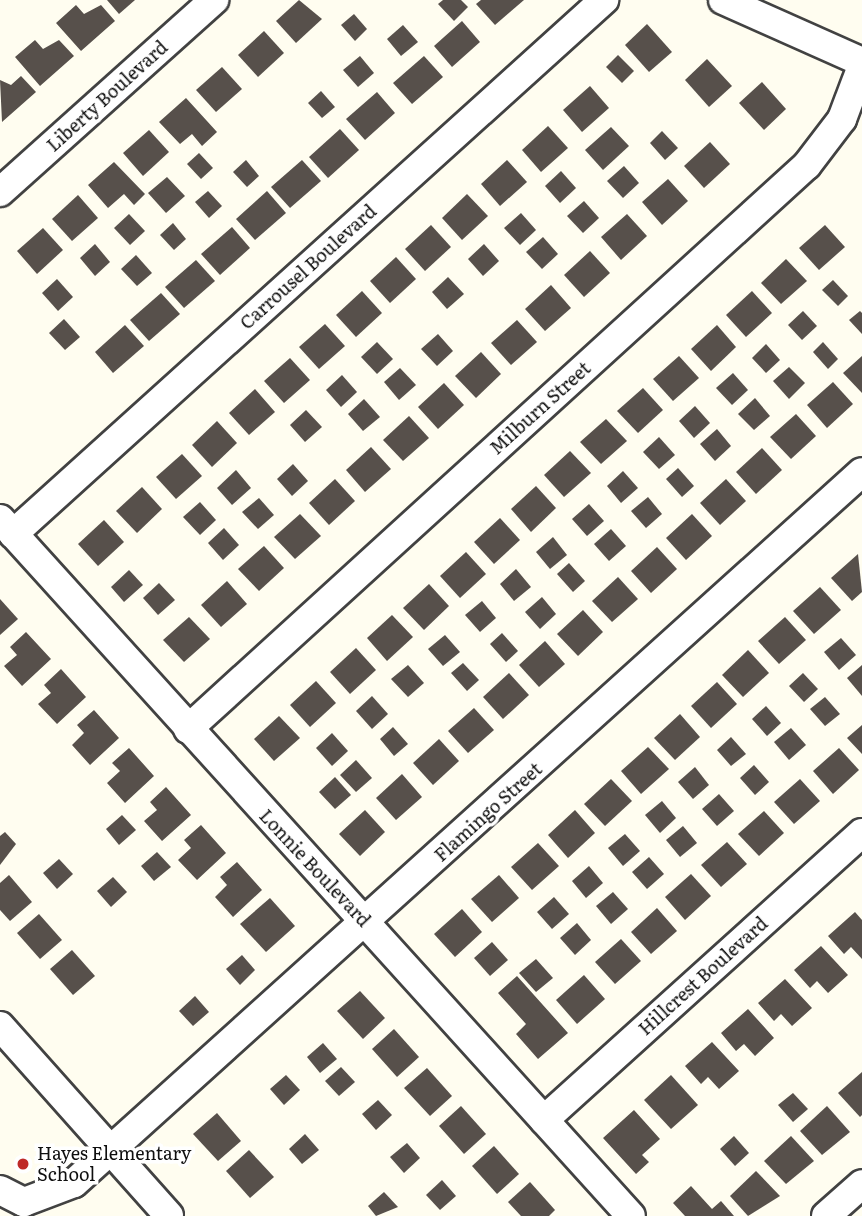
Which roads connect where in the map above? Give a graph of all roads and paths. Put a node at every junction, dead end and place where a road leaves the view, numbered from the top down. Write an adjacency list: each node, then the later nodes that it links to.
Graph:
1 (214, 0): 5 (street, Liberty Boulevard)
2 (604, 0): 7 (street, Carrousel Boulevard)
3 (723, 0): 4 (street)
4 (862, 64): 8 (street, Milburn Street)
5 (0, 192)
6 (862, 472): 10 (street, Flamingo Street)
7 (6, 527): 8 (street, Lonnie Boulevard)
8 (188, 729): 10 (street, Lonnie Boulevard)
9 (862, 833): 12 (street, Hillcrest Boulevard)
10 (365, 921): 12 (street, Lonnie Boulevard); 13 (street, Flamingo Street)
11 (0, 1026): 13 (street)
12 (544, 1120): 17 (street, Lonnie Boulevard)
13 (111, 1150): 15 (street, Flamingo Street); 16 (street)
14 (862, 1184): 18 (street)
15 (0, 1189)
16 (169, 1216)
17 (631, 1216)
18 (826, 1216)

